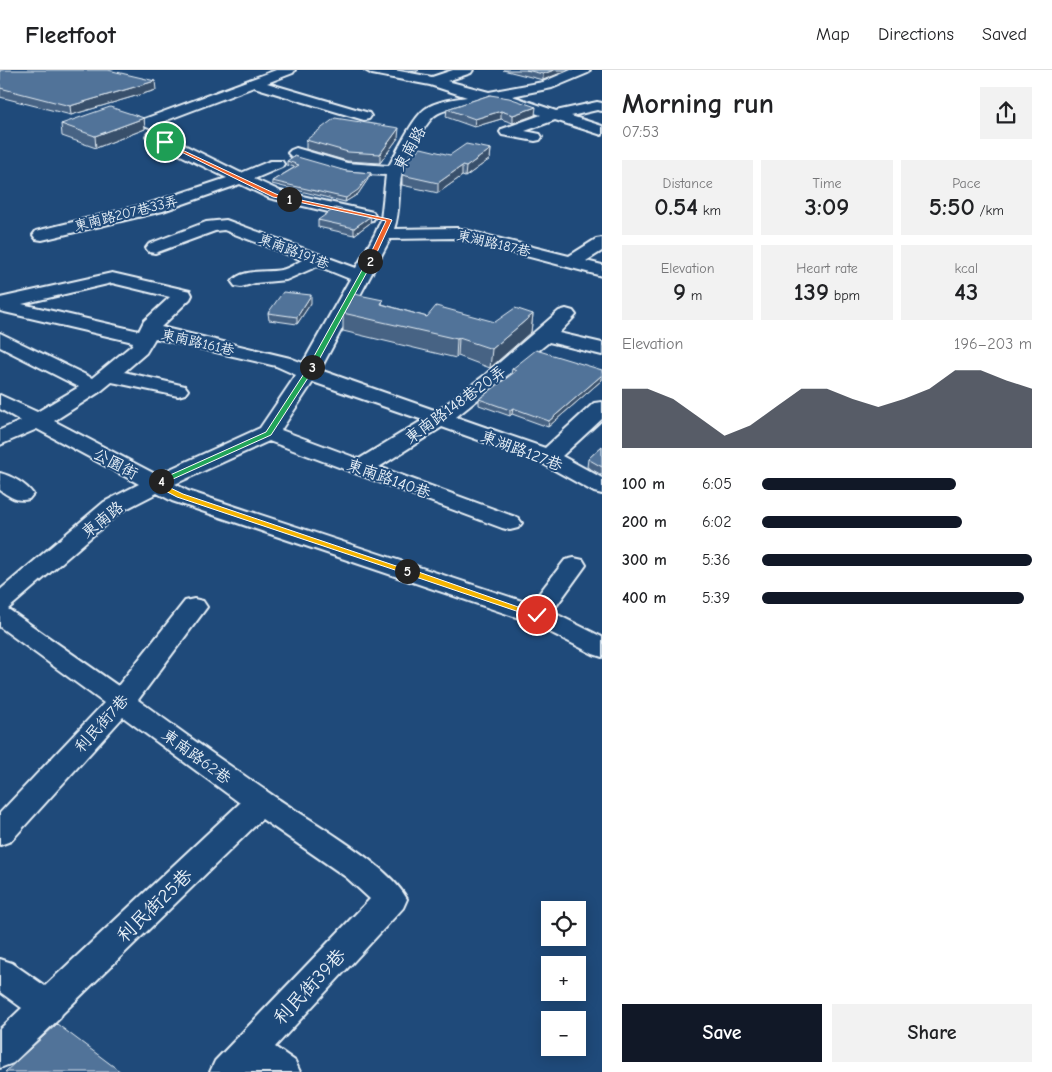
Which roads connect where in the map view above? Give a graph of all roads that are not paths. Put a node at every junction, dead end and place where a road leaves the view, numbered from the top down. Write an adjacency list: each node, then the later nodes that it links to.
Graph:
1 (288, 70): 6 (street)
2 (372, 70): 5 (street)
3 (466, 70): 5 (street)
4 (583, 70): 7 (street, 東南路)
5 (434, 81): 7 (street)
6 (254, 83): 10 (street); 16 (street, 東湖路187巷)
7 (488, 96): 9 (street); 15 (street, 東南路)
8 (602, 108): 9 (street)
9 (555, 115): 11 (street); 12 (street)
10 (364, 116)
11 (602, 130)
12 (535, 137)
13 (296, 153): 15 (street)
14 (276, 164): 16 (street, 東南路207巷33弄)
15 (394, 171): 17 (street, 東南路)
16 (238, 179): 17 (street, 東湖路187巷); 18 (street, 東南路207巷33弄)
17 (386, 227): 22 (street, 東湖路187巷); 24 (street, 東南路)
18 (42, 235)
19 (602, 243): 22 (street)
20 (155, 248): 21 (street, 東南路191巷)
21 (317, 260): 24 (street, 東南路191巷); 25 (street)
22 (572, 262): 23 (street, 東湖路187巷)
23 (602, 271)
24 (362, 277): 32 (street, 東南路)
25 (241, 282)
26 (0, 304): 28 (street, 東南路161巷); 28 (street, 東南路161巷)
27 (566, 315): 29 (street, 東南路148巷20弄)
28 (147, 334): 32 (street, 東南路161巷); 33 (street)
29 (545, 335): 31 (street); 37 (street, 東南路148巷20弄)
30 (0, 339): 33 (street)
31 (602, 349)
32 (308, 373): 37 (street, 東南路161巷); 39 (street, 東南路)
33 (102, 381): 34 (street); 38 (street)
34 (178, 390)
35 (0, 401): 38 (street, 公園街)
36 (602, 408): 41 (street)
37 (440, 418): 41 (street, 東湖路127巷); 42 (street, 東南路148巷20弄)
38 (38, 421): 40 (street); 44 (street, 公園街)
39 (268, 434): 42 (street, 東南路140巷); 44 (street, 東南路)
40 (0, 438)
41 (548, 457): 45 (street, 東湖路127巷)
42 (361, 468): 47 (street, 東南路140巷)
43 (0, 480): 46 (street)
44 (156, 484): 49 (street, 東南路); 52 (street, 公園街)
45 (602, 487)
46 (21, 494)
47 (510, 523)
48 (574, 565): 52 (street)
49 (0, 603)
50 (194, 607): 54 (street, 利民街7巷)
51 (0, 615): 54 (street, 東南路62巷)
52 (537, 615): 53 (street, 公園街)
53 (602, 648)
54 (122, 701): 55 (street, 東南路62巷); 56 (street, 利民街7巷)
55 (260, 802): 57 (street, 東南路62巷); 59 (street, 利民街25巷)
56 (0, 833)
57 (391, 899): 61 (street, 利民街39巷)
58 (0, 973): 59 (street)
59 (48, 1008): 60 (street, 利民街25巷)
60 (0, 1052)
61 (238, 1061): 62 (street)
62 (282, 1072)

